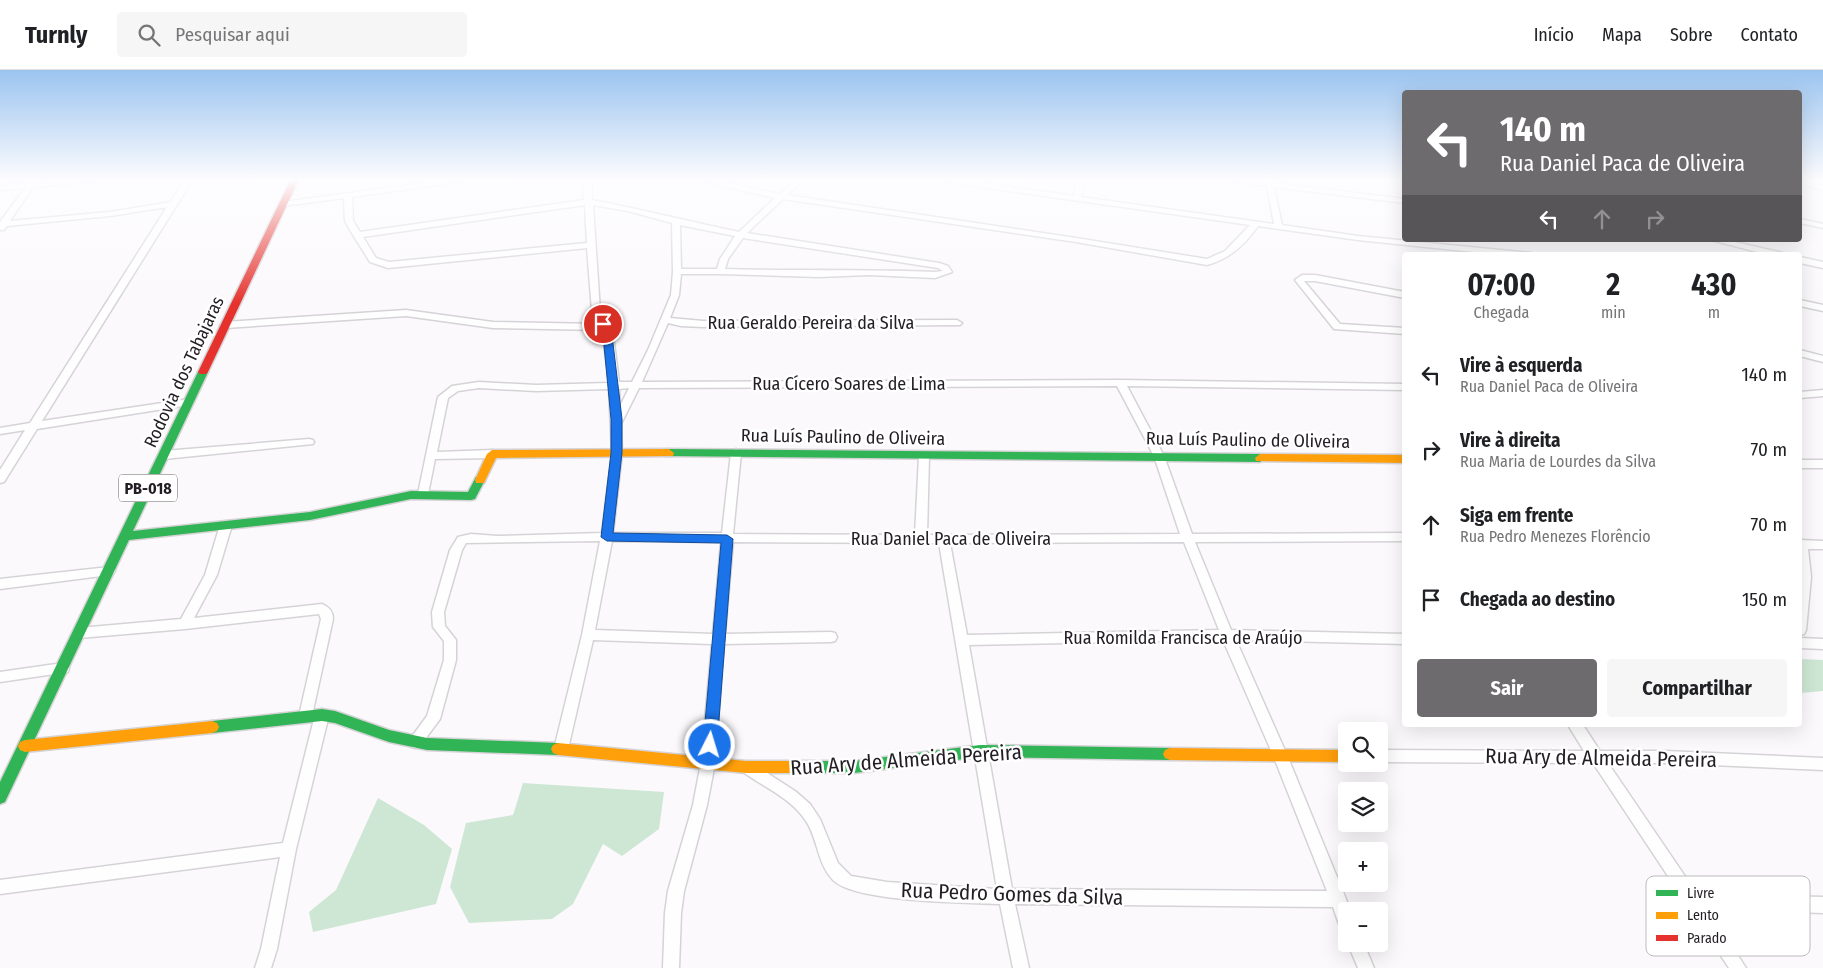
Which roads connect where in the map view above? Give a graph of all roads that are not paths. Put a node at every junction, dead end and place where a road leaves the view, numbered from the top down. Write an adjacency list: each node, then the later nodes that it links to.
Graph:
1 (50, 221): 15 (street)
2 (162, 221): 46 (street)
3 (275, 221): 33 (street, Rodovia dos Tabajaras / PB-018)
4 (348, 221): 18 (street)
5 (457, 221): 18 (street)
6 (590, 221): 21 (street)
7 (672, 221): 12 (street)
8 (756, 221): 19 (street)
9 (945, 221): 14 (street)
10 (1240, 221): 14 (street)
11 (1277, 221): 16 (street)
12 (676, 222): 19 (street); 27 (street)
13 (1802, 222): 17 (street)
14 (1256, 223): 16 (street)
15 (1, 226)
16 (1278, 226): 22 (street)
17 (1823, 226)
18 (357, 235): 21 (street)
19 (741, 235): 26 (street); 26 (street)
20 (1724, 242): 23 (street)
21 (591, 245): 34 (street)
22 (1494, 252)
23 (1767, 252)
24 (1802, 260): 25 (street)
25 (1823, 265)
26 (720, 271): 27 (street)
27 (677, 272): 31 (street)
28 (1402, 294): 35 (street)
29 (1802, 303): 30 (street)
30 (1823, 308)
31 (664, 319): 32 (street, Rua Geraldo Pereira da Silva); 40 (street)
32 (957, 323)
33 (225, 326): 34 (street); 44 (street, Rodovia dos Tabajaras / PB-018)
34 (605, 327): 39 (street)
35 (1402, 331)
36 (1802, 354): 37 (street)
37 (1823, 359)
38 (1120, 383): 40 (street, Rua Cícero Soares de Lima); 41 (street, Rua Cícero Soares de Lima); 55 (street)
39 (614, 385): 40 (street, Rua Cícero Soares de Lima); 45 (street); 53 (street, Rua Cícero Soares de Lima)
40 (635, 385): 45 (street)
41 (1402, 387)
42 (1823, 393): 43 (street)
43 (1802, 395)
44 (190, 402): 46 (street); 52 (street, Rodovia dos Tabajaras / PB-018)
45 (616, 424): 49 (street)
46 (32, 427): 47 (street); 59 (street)
47 (0, 431)
48 (309, 442): 52 (street)
49 (617, 453): 50 (street, Rua Luís Paulino de Oliveira); 51 (street, Rua Luís Paulino de Oliveira); 63 (street)
50 (736, 453): 54 (street, Rua Luís Paulino de Oliveira); 65 (street)
51 (492, 454): 53 (street); 60 (street)
52 (164, 455): 62 (street, Rodovia dos Tabajaras / PB-018)
53 (431, 456): 60 (street, Rua Cícero Soares de Lima)
54 (924, 456): 55 (street, Rua Luís Paulino de Oliveira); 66 (street)
55 (1159, 456): 56 (street, Rua Luís Paulino de Oliveira); 68 (street)
56 (1402, 459)
57 (1802, 464): 58 (street)
58 (1823, 464)
59 (0, 479)
60 (423, 494): 61 (street)
61 (226, 524): 62 (street); 75 (street)
62 (125, 536): 72 (street, Rodovia dos Tabajaras / PB-018)
63 (607, 537): 65 (street, Rua Daniel Paca de Oliveira); 77 (street); 90 (street, Rua Daniel Paca de Oliveira)
64 (1402, 537): 68 (street, Rua Daniel Paca de Oliveira)
65 (727, 539): 66 (street, Rua Daniel Paca de Oliveira); 80 (street)
66 (921, 539): 67 (street, Rua Daniel Paca de Oliveira)
67 (944, 539): 68 (street, Rua Daniel Paca de Oliveira); 82 (street)
68 (1188, 539): 78 (street)
69 (1802, 544): 70 (street)
70 (1823, 545)
71 (1802, 555): 74 (street)
72 (109, 571): 73 (street); 76 (street, Rodovia dos Tabajaras / PB-018)
73 (0, 584)
74 (1802, 604)
75 (185, 624): 76 (street); 88 (street)
76 (79, 633): 85 (street, Rodovia dos Tabajaras / PB-018)
77 (588, 635): 80 (street); 92 (street)
78 (1227, 635): 81 (street, Rua Romilda Francisca de Araújo); 82 (street, Rua Romilda Francisca de Araújo); 94 (street)
79 (831, 637): 80 (street)
80 (719, 639): 98 (street)
81 (1402, 639)
82 (961, 640): 93 (street)
83 (1802, 643): 84 (street)
84 (1823, 644)
85 (63, 668): 86 (street); 91 (street, Rodovia dos Tabajaras / PB-018)
86 (0, 678)
87 (322, 715): 88 (street, Rua Ary de Almeida Pereira); 90 (street, Rua Ary de Almeida Pereira); 102 (street)
88 (306, 716): 91 (street, Rua Ary de Almeida Pereira)
89 (1576, 727): 97 (street)
90 (415, 742): 92 (street, Rua Ary de Almeida Pereira)
91 (25, 746): 101 (street, Rodovia dos Tabajaras / PB-018)
92 (561, 749): 98 (street, Rua Ary de Almeida Pereira)
93 (980, 751): 94 (street, Rua Ary de Almeida Pereira); 100 (street, Rua Ary de Almeida Pereira); 105 (street)
94 (1280, 755): 95 (street, Rua Ary de Almeida Pereira); 106 (street)
95 (1338, 756)
96 (1388, 756): 97 (street, Rua Ary de Almeida Pereira)
97 (1595, 757): 99 (street, Rua Ary de Almeida Pereira); 103 (street)
98 (708, 763): 100 (street, Rua Ary de Almeida Pereira); 113 (street)
99 (1823, 764)
100 (746, 767): 105 (street, Rua Pedro Gomes da Silva)
101 (0, 794)
102 (289, 849): 104 (street); 112 (street)
103 (1675, 876)
104 (0, 888)
105 (1006, 898): 106 (street, Rua Pedro Gomes da Silva); 114 (street)
106 (1338, 899): 107 (street)
107 (1339, 902)
108 (1810, 905): 109 (street)
109 (1823, 905)
110 (1359, 952): 115 (street)
111 (1730, 956): 116 (street)
112 (263, 968)
113 (671, 968)
114 (1020, 968)
115 (1366, 968)
116 (1738, 968)

